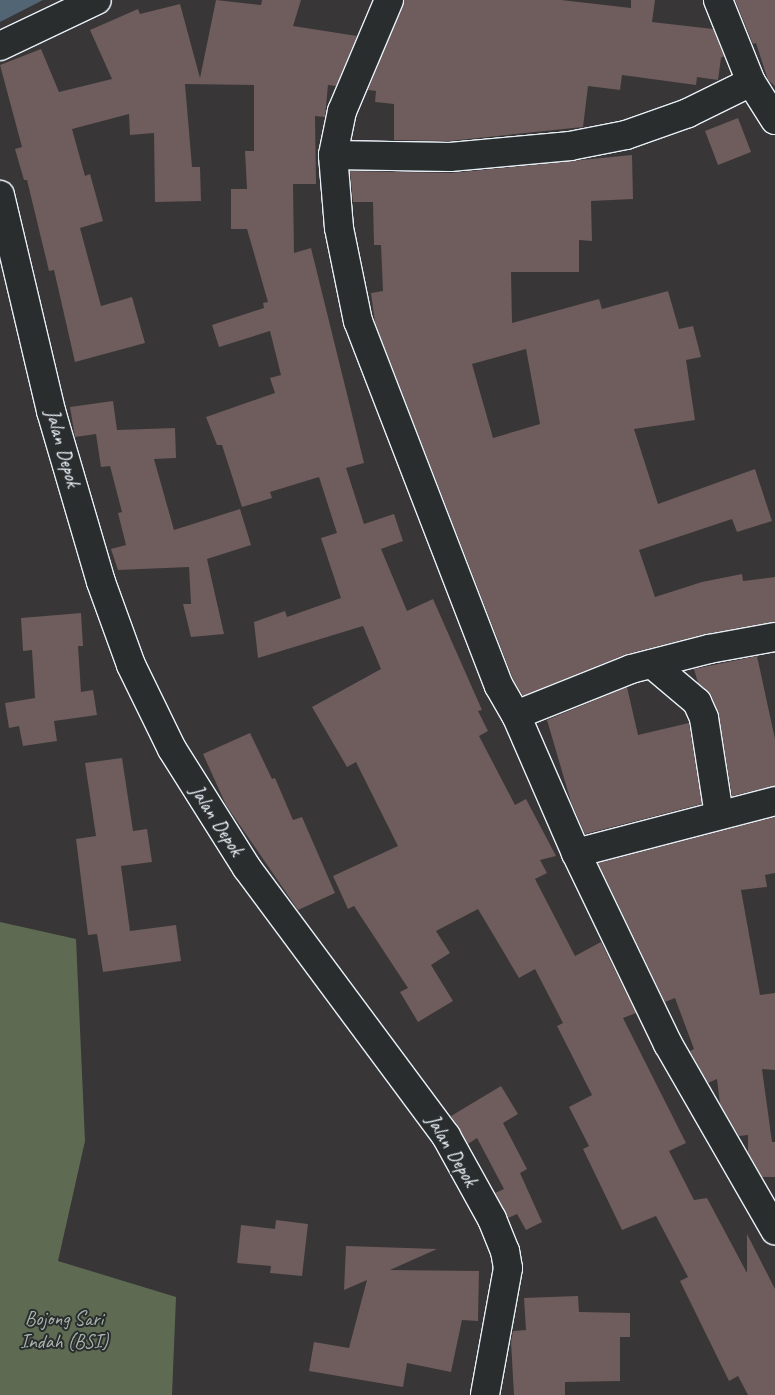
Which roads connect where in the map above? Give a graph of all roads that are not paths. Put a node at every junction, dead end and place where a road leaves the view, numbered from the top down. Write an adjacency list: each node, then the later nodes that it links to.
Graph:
1 (97, 0): 4 (street)
2 (389, 0): 7 (street)
3 (718, 0): 5 (street)
4 (0, 46)
5 (752, 82): 6 (street); 7 (street)
6 (775, 120)
7 (333, 155): 11 (street)
8 (0, 195): 16 (street, Jalan Depok)
9 (775, 637): 10 (street)
10 (652, 664): 11 (street); 13 (street)
11 (516, 715): 14 (street)
12 (775, 801): 13 (street)
13 (720, 815): 14 (street)
14 (576, 853): 15 (street)
15 (775, 1230)
16 (485, 1395)

